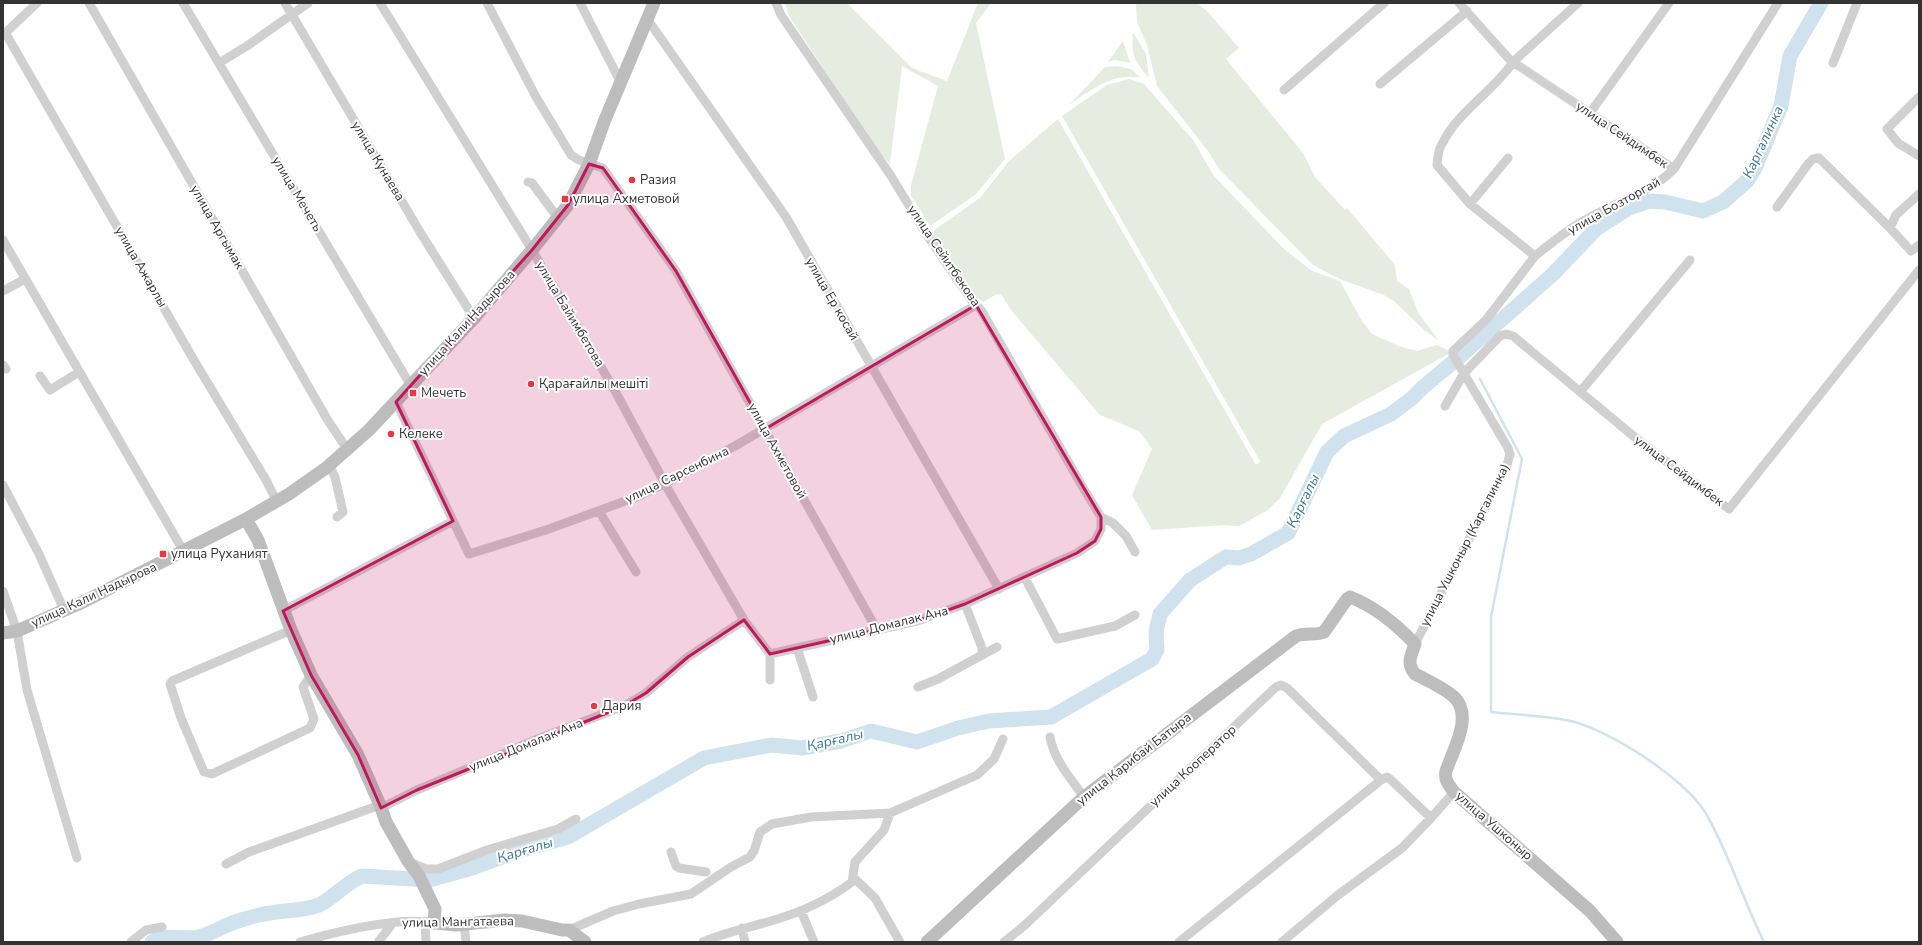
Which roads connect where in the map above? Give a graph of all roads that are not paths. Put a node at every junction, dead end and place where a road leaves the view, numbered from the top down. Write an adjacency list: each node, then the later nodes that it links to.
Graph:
1 (37, 3): 20 (street)
2 (89, 3): 60 (street, улица Аргымак)
3 (183, 3): 21 (street, улица Мечеть)
4 (286, 3): 18 (street, улица Кунаева)
5 (308, 3): 18 (street)
6 (380, 3): 41 (street, улица Байимбетова)
7 (487, 3): 31 (street, улица Ахметовой)
8 (580, 3): 24 (street)
9 (654, 3): 19 (street, улица Кали Надырова)
10 (776, 3): 49 (street, улица Сейитбекова)
11 (1384, 3): 26 (street)
12 (1459, 3): 17 (street, улица Сейдимбек)
13 (1578, 3): 22 (street)
14 (1670, 3): 28 (street)
15 (1778, 3): 32 (street, улица Сейдимбек)
16 (1857, 3): 23 (street)
17 (1467, 11): 22 (street, улица Сейдимбек); 25 (street)
18 (292, 14): 21 (street); 50 (street, улица Кунаева)
19 (648, 20): 24 (street, улица Кали Надырова); 51 (street, улица Ер косай)
20 (4, 35): 64 (street, улица Ажарлы)
21 (219, 62): 55 (street, улица Мечеть)
22 (1513, 62): 28 (street, улица Сейдимбек); 35 (street)
23 (1833, 63)
24 (621, 82): 31 (street, улица Кали Надырова)
25 (1380, 84)
26 (1284, 90)
27 (1919, 97): 29 (street)
28 (1590, 113): 32 (street, улица Сейдимбек)
29 (1919, 156)
30 (1508, 158): 35 (street)
31 (589, 164): 37 (street, улица Кали Надырова); 59 (street, улица Ахметовой)
32 (1674, 169): 43 (street, улица Бозторгай)
33 (528, 182): 37 (street)
34 (1919, 194): 38 (street)
35 (1470, 204): 43 (street)
36 (1777, 207): 38 (street)
37 (558, 218): 41 (street, улица Кали Надырова)
38 (1890, 228): 42 (street)
39 (3, 240): 47 (street)
40 (1919, 245): 42 (street)
41 (532, 250): 50 (street, улица Кали Надырова); 62 (street, улица Байимбетова)
42 (1912, 252): 44 (street)
43 (1535, 256): 53 (street, улица Бозторгай)
44 (1919, 258)
45 (1690, 260): 56 (street)
46 (1919, 270): 56 (street, улица Сейдимбек)
47 (25, 279): 48 (street); 52 (street)
48 (3, 290)
49 (976, 305): 51 (street, улица Сарсенбина); 66 (street, улица Сейитбекова)
50 (474, 318): 55 (street, улица Кали Надырова)
51 (872, 368): 59 (street, улица Сарсенбина); 74 (street, улица Ер косай)
52 (79, 372): 54 (street); 70 (street)
53 (1464, 373): 56 (street, улица Сейдимбек); 58 (street, улица Сейдимбек); 85 (street, улица Ушконыр (Каргалинка))
54 (40, 376)
55 (411, 386): 57 (street, улица Кали Надырова)
56 (1580, 392)
57 (396, 402): 60 (street, улица Кали Надырова); 69 (street, улица Сарсенбина)
58 (1444, 406)
59 (765, 429): 62 (street, улица Сарсенбина); 82 (street, улица Ахметовой)
60 (347, 449): 61 (street, улица Кали Надырова)
61 (329, 465): 64 (street, улица Кали Надырова); 67 (street)
62 (666, 483): 65 (street, улица Сарсенбина); 80 (street, улица Байимбетова)
63 (3, 485): 77 (street)
64 (276, 500): 68 (street, улица Кали Надырова)
65 (599, 511): 69 (street, улица Сарсенбина); 72 (street)
66 (1102, 516): 71 (street, улица Сейитбекова); 73 (street, улица Домалак Ана)
67 (337, 517)
68 (246, 519): 70 (street, улица Кали Надырова); 78 (street)
69 (453, 521): 78 (street)
70 (184, 552): 77 (street, улица Кали Надырова)
71 (1135, 552)
72 (636, 572)
73 (1025, 578): 74 (street, улица Домалак Ана); 79 (street)
74 (999, 590): 76 (street, улица Домалак Ана)
75 (3, 591): 83 (street)
76 (965, 604): 82 (street, улица Домалак Ана); 89 (street)
77 (64, 610): 83 (street, улица Кали Надырова)
78 (283, 611): 81 (street)
79 (1135, 615)
80 (744, 620): 88 (street, улица Байимбетова); 99 (street, улица Домалак Ана)
81 (291, 630): 90 (street); 90 (street)
82 (877, 630): 87 (street, улица Домалак Ана)
83 (17, 631): 84 (street, улица Кали Надырова); 104 (street)
84 (3, 633)
85 (1416, 644): 97 (street, улица Ушконыр); 98 (street, улица Карибай Батыра)
86 (997, 647): 89 (street)
87 (797, 648): 88 (street, улица Домалак Ана); 93 (street)
88 (770, 654): 91 (street)
89 (982, 654): 92 (street)
90 (311, 675): 99 (street)
91 (770, 680)
92 (918, 687)
93 (813, 697)
94 (1050, 737): 98 (street)
95 (1002, 739): 100 (street)
96 (1381, 780): 101 (street, улица Кооператор); 128 (street, улица Кооператор); 129 (street)
97 (1454, 792): 101 (street); 131 (street, улица Ушконыр)
98 (1084, 797): 127 (street, улица Карибай Батыра)
99 (381, 806): 105 (street); 106 (street, улица Домалак Ана)
100 (890, 813): 107 (street); 108 (street)
101 (1431, 818): 130 (street)
102 (576, 819): 105 (street)
103 (671, 852): 108 (street)
104 (77, 858)
105 (408, 861): 110 (street)
106 (226, 864)
107 (854, 878): 109 (street); 126 (street)
108 (709, 882): 115 (street)
109 (801, 911): 114 (street); 125 (street)
110 (429, 922): 111 (street, улица Мангатаева); 112 (street, улица Мангатаева); 120 (street)
111 (392, 924): 116 (street, улица Мангатаева); 117 (street)
112 (464, 925): 115 (street, улица Мангатаева); 121 (street)
113 (162, 927): 118 (street)
114 (742, 928): 123 (street); 124 (street)
115 (569, 930): 122 (street)
116 (323, 939): 119 (street, улица Мангатаева)
117 (379, 941)
118 (131, 942)
119 (300, 942)
120 (426, 942)
121 (466, 942)
122 (585, 942)
123 (703, 942)
124 (745, 942)
125 (814, 942)
126 (900, 942)
127 (927, 942)
128 (1004, 942)
129 (1179, 942)
130 (1282, 942)
131 (1617, 942)

